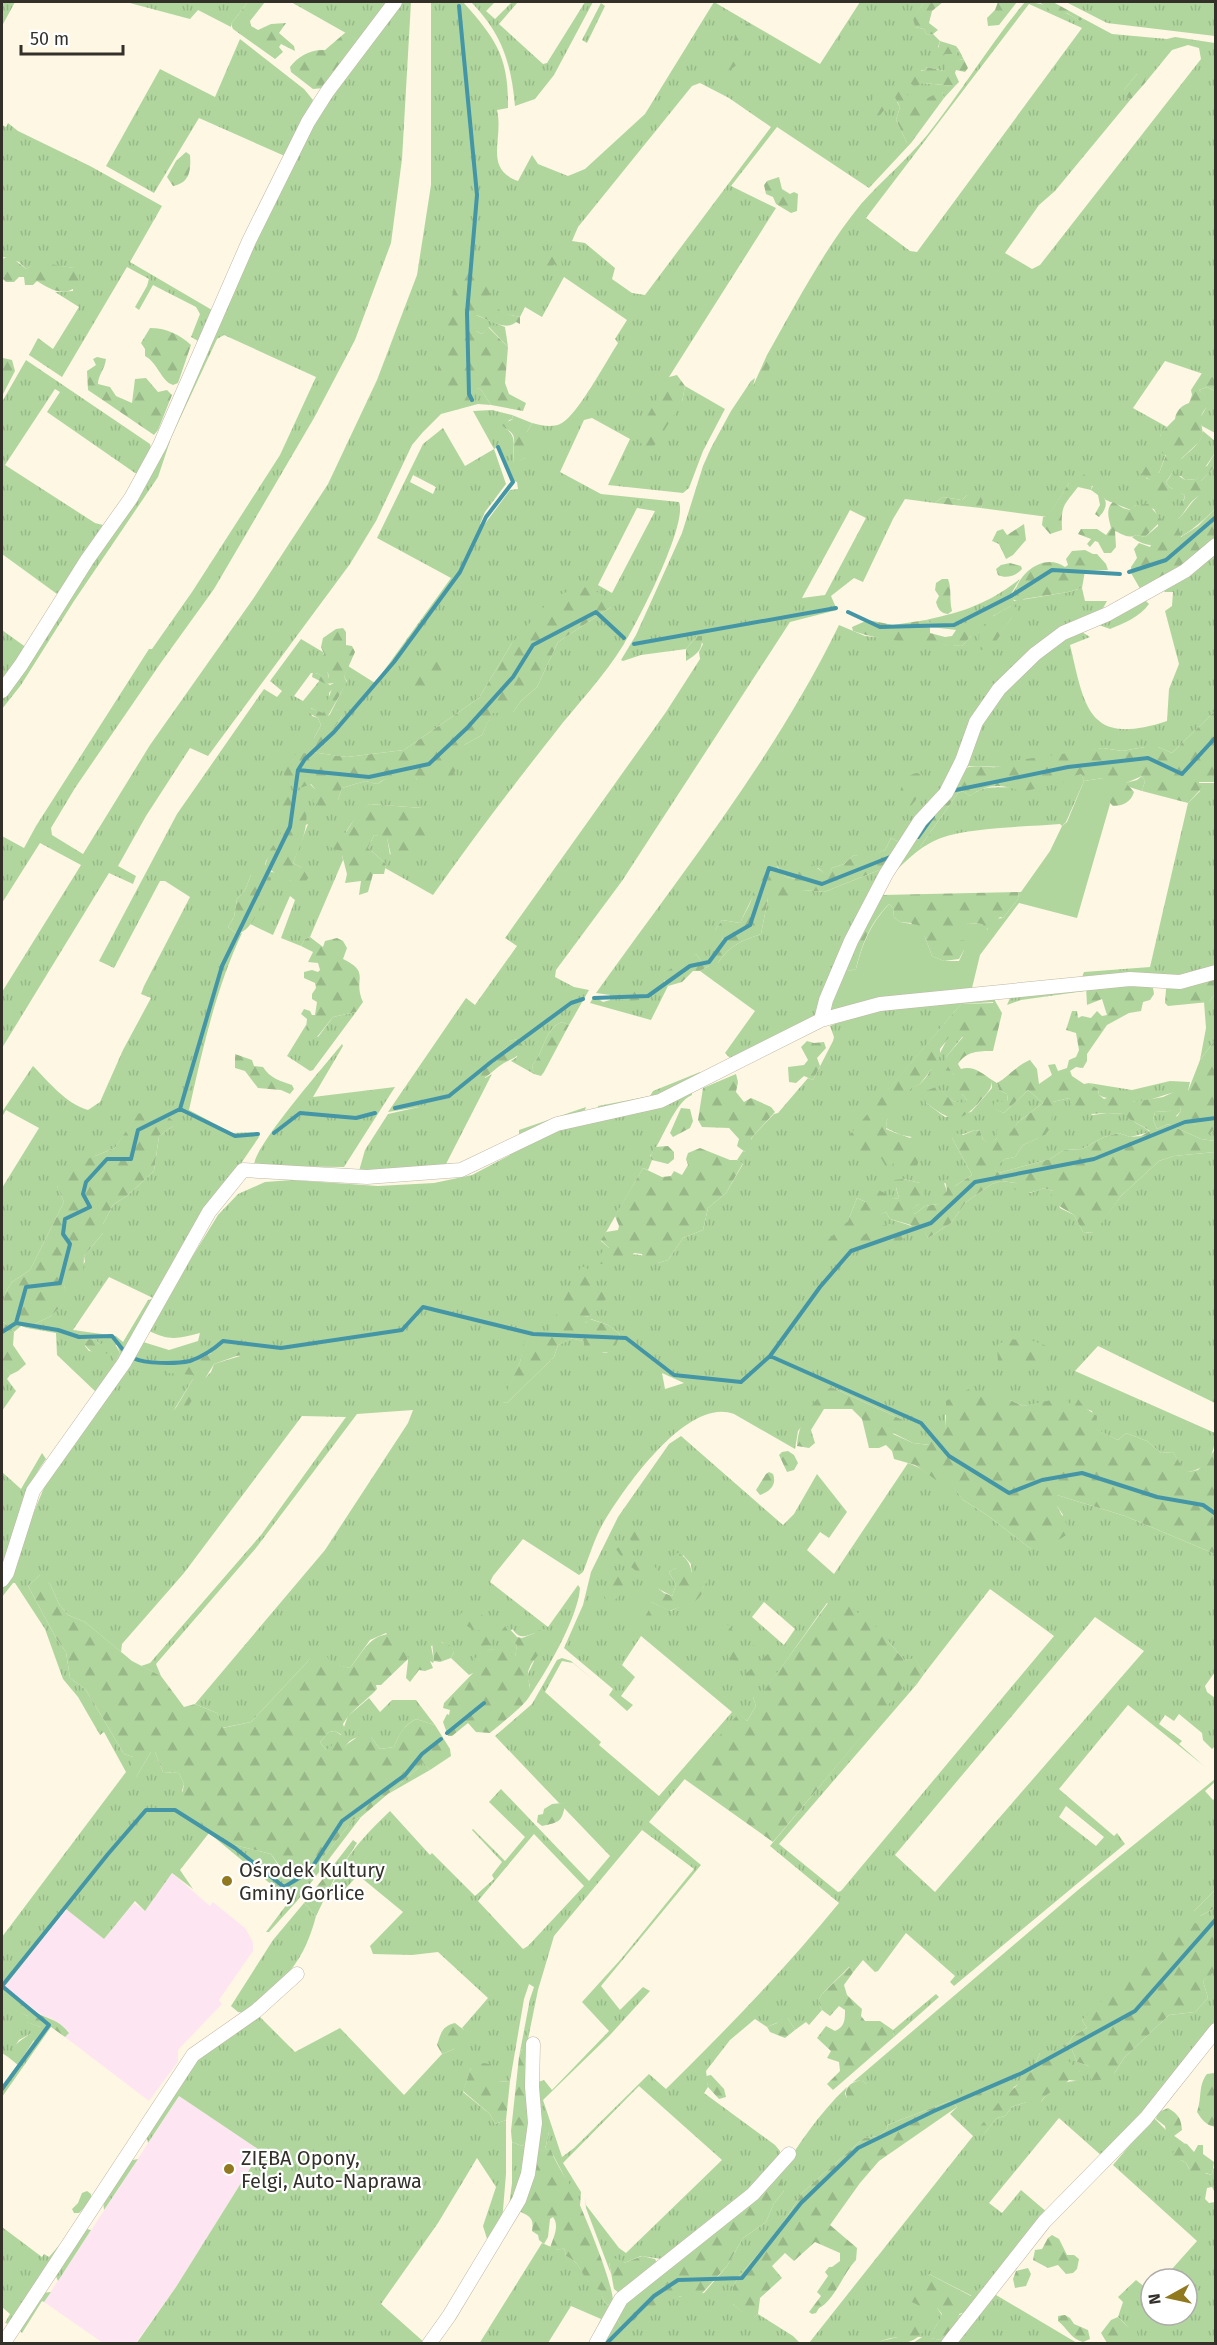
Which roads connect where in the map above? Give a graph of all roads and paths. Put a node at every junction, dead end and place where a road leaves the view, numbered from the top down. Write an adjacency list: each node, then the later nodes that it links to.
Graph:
1 (395, 2): 3 (street)
2 (1215, 545): 5 (street)
3 (2, 690)
4 (1215, 972): 5 (street)
5 (821, 1020): 6 (street)
6 (2, 1580)
7 (297, 1974): 11 (street)
8 (1215, 2030): 14 (street)
9 (533, 2044): 12 (street)
10 (789, 2154): 13 (street)
11 (3, 2343)
12 (429, 2343)
13 (596, 2343)
14 (948, 2343)

